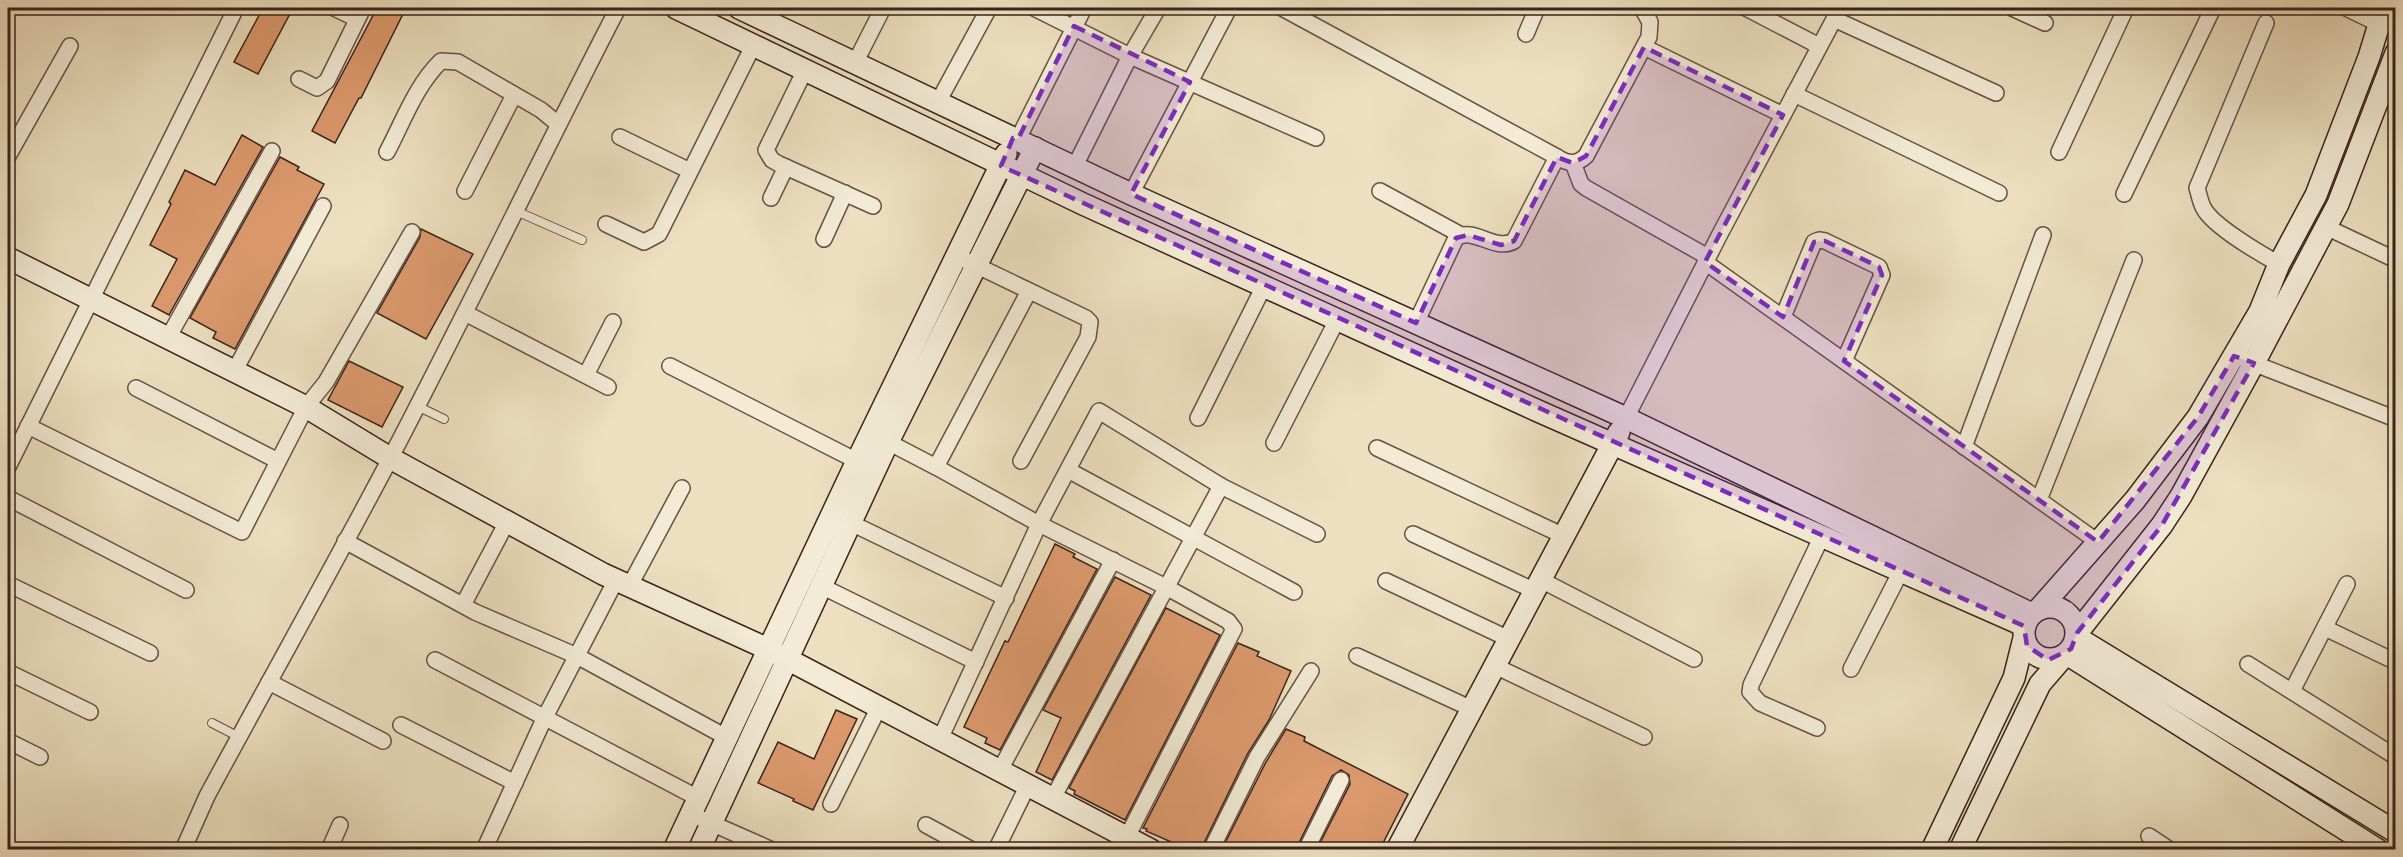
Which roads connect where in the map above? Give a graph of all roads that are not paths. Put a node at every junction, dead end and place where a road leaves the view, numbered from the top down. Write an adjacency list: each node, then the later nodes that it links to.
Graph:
1 (334, 8): 20 (street)
2 (618, 8): 43 (street)
3 (676, 8): 27 (street)
4 (739, 8): 34 (street)
5 (883, 8): 34 (street)
6 (989, 8): 41 (street)
7 (1034, 8): 25 (street)
8 (1084, 8): 25 (street)
9 (1158, 8): 33 (street)
10 (1229, 8): 37 (street)
11 (1287, 8): 51 (street)
12 (1537, 8): 26 (street)
13 (1642, 8): 31 (street)
14 (1746, 8): 30 (street)
15 (2012, 8): 23 (street)
16 (2126, 8): 49 (street)
17 (2213, 8): 63 (street)
18 (2346, 8): 22 (street)
19 (232, 9): 84 (street)
20 (360, 13): 36 (street)
21 (1837, 13): 30 (street); 38 (street)
22 (2381, 16): 28 (street)
23 (2045, 23)
24 (2266, 23): 80 (street)
25 (1074, 26): 33 (street); 46 (street)
26 (1526, 34)
27 (754, 45): 35 (street); 56 (street)
28 (2373, 45): 32 (street); 80 (street)
29 (70, 46): 50 (street)
30 (1819, 46): 39 (street)
31 (1644, 47): 42 (street); 52 (street)
32 (2395, 54): 69 (street)
33 (1130, 56): 37 (street); 54 (street)
34 (855, 63): 41 (street)
35 (805, 70): 53 (street); 55 (street)
36 (299, 79)
37 (1190, 82): 45 (street); 62 (street)
38 (1996, 93)
39 (1794, 94): 42 (street); 60 (street)
40 (514, 95): 43 (street); 48 (street); 58 (street)
41 (938, 102): 46 (street)
42 (1783, 115): 77 (street)
43 (558, 124): 67 (street)
44 (620, 137): 56 (street)
45 (1316, 138)
46 (1022, 142): 53 (street); 54 (street); 57 (street)
47 (272, 151): 90 (street)
48 (387, 152)
49 (2060, 152)
50 (8, 156)
51 (1557, 157): 52 (street); 71 (street)
52 (1573, 163): 77 (street)
53 (1001, 166): 57 (street); 75 (street)
54 (1075, 166): 62 (street)
55 (786, 167): 61 (street); 64 (street)
56 (690, 171): 68 (street)
57 (1023, 176): 81 (street); 82 (street)
58 (465, 191)
59 (1380, 191): 71 (street)
60 (1999, 193)
61 (845, 194): 66 (street); 73 (street)
62 (1131, 194): 89 (street)
63 (2124, 194)
64 (771, 198)
65 (323, 206): 95 (street)
66 (873, 206)
67 (516, 211): 74 (lane); 85 (street)
68 (606, 224)
69 (2326, 227): 79 (street); 93 (street)
70 (412, 232): 100 (street)
71 (1461, 235): 89 (street)
72 (2043, 236): 109 (street)
73 (824, 239)
74 (582, 240)
75 (957, 256): 81 (street); 112 (street)
76 (8, 258): 84 (street)
77 (1706, 260): 86 (street); 102 (street)
78 (2134, 260): 121 (street)
79 (2396, 260)
80 (2279, 264): 91 (street)
81 (977, 266): 83 (street); 106 (street)
82 (1264, 286): 87 (street); 101 (street)
83 (1029, 291): 114 (street); 115 (street)
84 (90, 298): 90 (street); 105 (street)
85 (465, 313): 96 (street); 99 (street)
86 (1783, 317): 92 (street); 92 (street)
87 (1338, 320): 107 (street); 108 (street)
88 (613, 322): 96 (street)
89 (1416, 323): 102 (street)
90 (168, 338): 95 (street)
91 (2234, 356): 93 (street); 131 (street)
92 (1844, 361): 109 (street)
93 (2254, 363): 104 (street); 148 (street)
94 (670, 366): 112 (street)
95 (234, 372): 100 (street)
96 (586, 375): 97 (street)
97 (608, 387)
98 (136, 388): 113 (street)
99 (417, 406): 103 (lane); 111 (street)
100 (306, 407): 111 (street); 113 (street)
101 (1198, 418)
102 (1626, 418): 108 (street); 145 (street)
103 (444, 419)
104 (2396, 419)
105 (28, 426): 113 (street); 116 (street)
106 (888, 442): 115 (street); 123 (street)
107 (1274, 443)
108 (1613, 444): 128 (street); 129 (street)
109 (1964, 447): 121 (street)
110 (1377, 448): 128 (street)
111 (390, 458): 122 (street); 130 (street)
112 (857, 460): 149 (street)
113 (278, 461)
114 (1021, 461)
115 (936, 466): 124 (street)
116 (8, 467)
117 (1068, 470): 118 (street); 124 (street); 127 (street)
118 (1221, 486): 125 (street); 127 (street)
119 (682, 488): 135 (street)
120 (8, 498): 141 (street)
121 (2040, 500): 131 (street)
122 (507, 522): 135 (street); 144 (street)
123 (851, 523): 139 (street); 143 (street)
124 (1039, 524): 132 (street); 143 (street)
125 (1317, 534)
126 (1413, 534): 138 (street)
127 (1194, 536): 140 (street); 142 (street)
128 (1564, 536): 138 (street)
129 (1822, 536): 133 (street); 171 (street)
130 (345, 541): 144 (street); 163 (street)
131 (2098, 542): 145 (street)
132 (1113, 560): 140 (street); 180 (street)
133 (1901, 571): 145 (street); 160 (street)
134 (1386, 581): 147 (street)
135 (622, 583): 149 (street); 151 (street)
136 (8, 584): 150 (street)
137 (2348, 584): 146 (street)
138 (1538, 585): 147 (street); 153 (street)
139 (821, 586): 154 (street); 156 (street)
140 (1166, 587): 184 (street); 192 (street)
141 (186, 590)
142 (1294, 592)
143 (1006, 598): 156 (street)
144 (462, 605): 151 (street)
145 (2030, 622): 148 (street); 148 (street); 205 (street)
146 (2325, 628): 157 (street); 164 (street)
147 (1509, 639): 159 (street)
148 (2071, 645): 190 (street); 206 (street); 208 (street)
149 (768, 649): 154 (street); 173 (street)
150 (150, 653)
151 (577, 656): 168 (street); 173 (street)
152 (1358, 656): 166 (street)
153 (1694, 658)
154 (788, 659): 165 (street); 187 (street)
155 (435, 660): 168 (street)
156 (976, 662): 175 (street)
157 (2396, 662)
158 (2248, 664): 164 (street)
159 (1495, 666): 166 (street); 174 (street)
160 (1851, 669)
161 (1311, 671): 202 (street)
162 (8, 672): 167 (street)
163 (269, 682): 172 (street); 177 (street)
164 (2292, 691): 179 (street)
165 (879, 707): 175 (street); 185 (street)
166 (1472, 709): 204 (street)
167 (90, 712)
168 (544, 719): 182 (street); 186 (street)
169 (212, 723): 172 (lane)
170 (401, 725): 182 (street)
171 (1817, 728)
172 (239, 737): 194 (street)
173 (726, 737): 186 (street)
174 (1644, 737)
175 (940, 739): 180 (street)
176 (8, 741): 178 (street)
177 (383, 741)
178 (40, 757)
179 (2396, 757)
180 (1000, 770): 183 (street)
181 (1341, 780): 203 (street)
182 (515, 783): 196 (street)
183 (1028, 784): 184 (street); 200 (street)
184 (1053, 798): 192 (street)
185 (831, 804)
186 (695, 807): 187 (street); 197 (street)
187 (712, 823): 193 (street); 198 (street)
188 (340, 825): 195 (street)
189 (926, 825): 199 (street)
190 (2396, 832)
191 (2149, 836): 207 (street)
192 (1127, 837): 201 (street)
193 (766, 848)
194 (183, 849)
195 (329, 849)
196 (484, 849)
197 (674, 849)
198 (699, 849)
199 (972, 849)
200 (996, 849)
201 (1151, 849)
202 (1211, 849)
203 (1306, 849)
204 (1397, 849)
205 (1932, 849)
206 (1960, 849)
207 (2170, 849)
208 (2377, 849)

